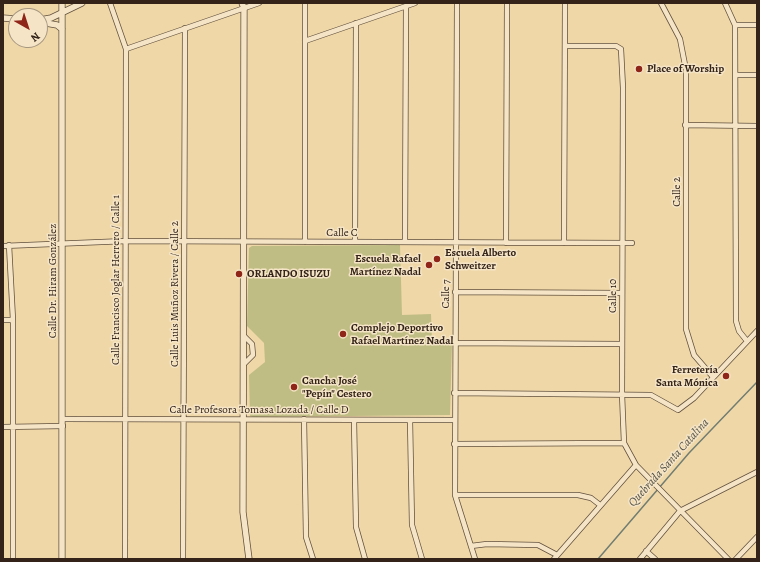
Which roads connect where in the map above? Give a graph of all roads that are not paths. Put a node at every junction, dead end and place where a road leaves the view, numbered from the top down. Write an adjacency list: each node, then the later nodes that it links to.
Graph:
1 (62, 3): 14 (street, Calle Dr. Hiram González)
2 (82, 3): 14 (street)
3 (110, 3): 24 (street, Calle Francisco Joglar Herrero / Calle 1)
4 (259, 3): 12 (street)
5 (305, 3): 22 (street)
6 (415, 3): 13 (street)
7 (456, 3): 37 (street, Calle 7)
8 (507, 3): 38 (street)
9 (565, 3): 23 (street)
10 (661, 3): 27 (street, Calle 2)
11 (725, 3): 18 (street)
12 (243, 6): 20 (street); 32 (street)
13 (406, 6): 17 (street); 35 (street)
14 (62, 13): 15 (street); 21 (street, Calle Dr. Hiram González)
15 (48, 18)
16 (48, 23): 21 (street)
17 (356, 23): 22 (street); 34 (street)
18 (735, 25): 19 (street); 25 (street)
19 (757, 25)
20 (185, 28): 24 (street); 31 (street, Calle Luis Muñoz Rivera / Calle 2)
21 (62, 29): 36 (street, Calle Dr. Hiram González)
22 (305, 41): 33 (street)
23 (565, 46): 39 (street); 40 (street, Calle 10)
24 (126, 49): 30 (street, Calle Francisco Joglar Herrero / Calle 1)
25 (736, 75): 26 (street); 28 (street)
26 (757, 75)
27 (686, 125): 28 (street); 54 (street, Calle 2)
28 (736, 126): 29 (street); 50 (street)
29 (757, 126)
30 (126, 241): 31 (street, Calle C); 36 (street, Calle C); 58 (street, Calle Francisco Joglar Herrero / Calle 1)
31 (184, 241): 32 (street, Calle C); 59 (street, Calle Luis Muñoz Rivera / Calle 2)
32 (244, 242): 33 (street, Calle C); 49 (street)
33 (305, 242): 34 (street, Calle C)
34 (355, 242): 35 (street, Calle C)
35 (405, 242): 37 (street, Calle C)
36 (63, 243): 42 (street, Calle C); 57 (street, Calle Dr. Hiram González)
37 (455, 243): 38 (street, Calle C); 44 (street, Calle 7)
38 (506, 243): 39 (street, Calle C)
39 (564, 243): 40 (street, Calle C)
40 (622, 243): 41 (street, Calle C); 45 (street, Calle 10)
41 (632, 243)
42 (9, 245): 43 (street, Calle C); 47 (street)
43 (3, 246)
44 (455, 292): 45 (street); 51 (street, Calle 7)
45 (622, 293): 52 (street, Calle 10)
46 (3, 320): 47 (street)
47 (13, 320): 67 (street)
48 (757, 331): 50 (street)
49 (244, 336): 53 (street); 53 (street)
50 (748, 341): 54 (street)
51 (455, 343): 52 (street); 55 (street, Calle 7)
52 (622, 344): 56 (street, Calle 10)
53 (244, 364): 60 (street)
54 (713, 377): 56 (street)
55 (454, 393): 56 (street); 64 (street, Calle 7)
56 (622, 394): 68 (street, Calle 10)
57 (63, 419): 58 (street, Calle Profesora Tomasa Lozada / Calle D); 65 (street, Calle Dr. Hiram González)
58 (125, 419): 59 (street, Calle Profesora Tomasa Lozada / Calle D); 82 (street, Calle Francisco Joglar Herrero / Calle 1)
59 (183, 419): 60 (street, Calle Profesora Tomasa Lozada / Calle D); 83 (street, Calle Luis Muñoz Rivera / Calle 2)
60 (244, 419): 61 (street, Calle Profesora Tomasa Lozada / Calle D); 79 (street)
61 (304, 419): 62 (street, Calle Profesora Tomasa Lozada / Calle D); 85 (street)
62 (354, 420): 63 (street, Calle Profesora Tomasa Lozada / Calle D); 86 (street)
63 (410, 420): 64 (street, Calle Profesora Tomasa Lozada / Calle D); 87 (street)
64 (454, 420): 69 (street, Calle 7)
65 (63, 426): 67 (street); 81 (street, Calle Dr. Hiram González)
66 (3, 427): 67 (street)
67 (13, 427): 80 (street)
68 (624, 443): 69 (street); 70 (street, Calle 10)
69 (454, 444): 72 (street, Calle 7)
70 (636, 465): 73 (street); 74 (street, Calle 10)
71 (757, 473): 74 (street)
72 (455, 495): 73 (street); 76 (street, Calle 7)
73 (600, 505): 78 (street)
74 (680, 511): 77 (street); 92 (street, Calle 10)
75 (757, 537): 93 (street)
76 (471, 546): 78 (street); 88 (street, Calle 7)
77 (646, 551): 90 (street); 91 (street)
78 (557, 555): 89 (street)
79 (247, 556): 84 (street)
80 (13, 559)
81 (62, 559)
82 (124, 559)
83 (183, 559)
84 (249, 559)
85 (313, 559)
86 (365, 559)
87 (422, 559)
88 (475, 559)
89 (554, 559)
90 (640, 559)
91 (655, 559)
92 (728, 559)
93 (736, 559)

